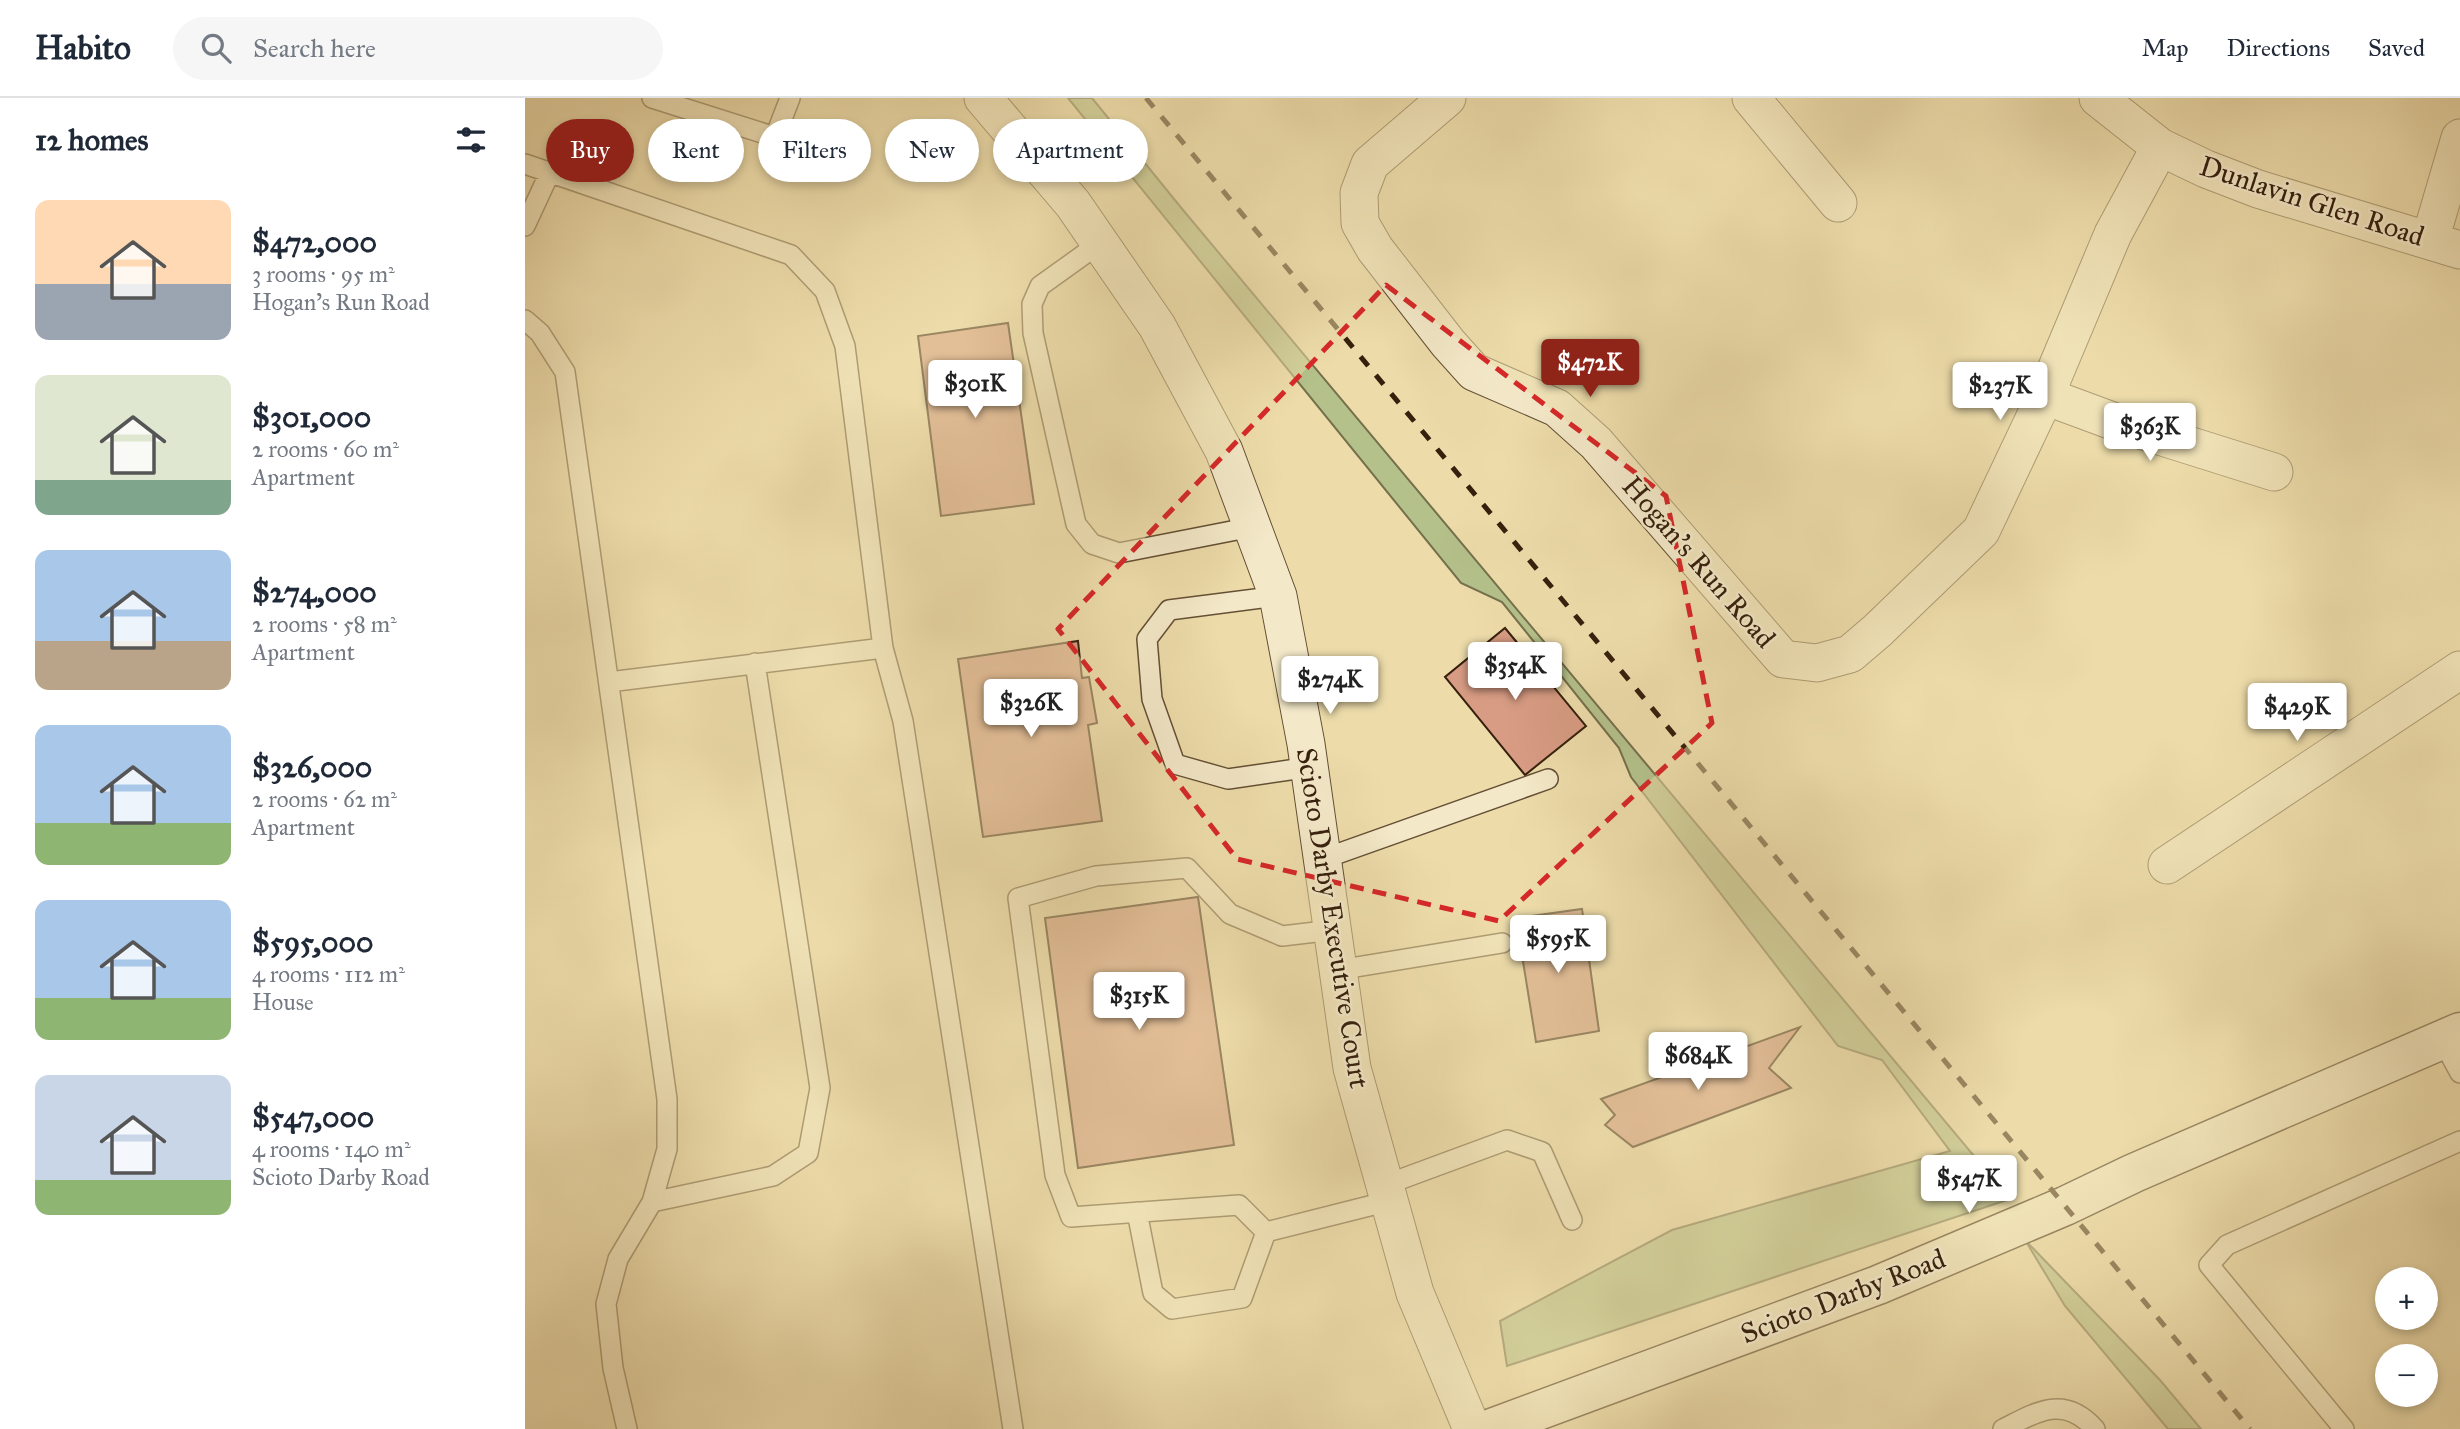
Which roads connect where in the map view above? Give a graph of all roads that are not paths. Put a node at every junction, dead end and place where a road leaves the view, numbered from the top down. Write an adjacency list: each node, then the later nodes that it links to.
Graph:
1 (652, 98): 2 (lane)
2 (790, 98)
3 (983, 98): 15 (street, Scioto Darby Executive Court)
4 (1447, 98): 18 (street, Hogan's Run Road)
5 (1751, 98): 13 (street)
6 (2098, 98): 8 (street, Dunlavin Glen Road)
7 (2460, 138): 16 (street)
8 (2159, 147): 16 (street, Dunlavin Glen Road); 18 (street, Hogan's Run Road)
9 (525, 164): 10 (lane)
10 (546, 171)
11 (546, 181): 14 (lane)
12 (579, 182): 22 (lane)
13 (1838, 203)
14 (525, 226)
15 (1100, 243): 20 (street, Scioto Darby Executive Court); 20 (lane)
16 (2445, 245)
17 (525, 320): 25 (lane)
18 (2045, 396): 19 (street)
19 (2274, 472)
20 (1252, 527): 21 (street, Scioto Darby Executive Court)
21 (1278, 596): 26 (street, Scioto Darby Executive Court); 26 (lane)
22 (883, 648): 23 (lane); 42 (lane)
23 (755, 663): 25 (lane); 37 (lane)
24 (2460, 670): 29 (street)
25 (609, 682): 37 (lane)
26 (1310, 767): 28 (street, Scioto Darby Executive Court)
27 (1548, 779): 28 (lane)
28 (1323, 859): 30 (street, Scioto Darby Executive Court)
29 (2167, 864)
30 (1333, 930): 32 (street, Scioto Darby Executive Court); 38 (lane)
31 (1502, 943): 32 (lane)
32 (1338, 970): 36 (street, Scioto Darby Executive Court)
33 (2451, 1036): 34 (lane); 44 (main road, Scioto Darby Road)
34 (2460, 1073)
35 (2460, 1141): 47 (lane)
36 (1387, 1193): 39 (lane); 40 (lane); 43 (street, Scioto Darby Executive Court)
37 (652, 1202): 41 (lane)
38 (1137, 1212): 40 (lane); 40 (lane)
39 (1572, 1220)
40 (1266, 1232)
41 (627, 1429)
42 (1013, 1429)
43 (1472, 1429)
44 (1489, 1429)
45 (2003, 1429): 46 (lane)
46 (2095, 1429)
47 (2344, 1429)

